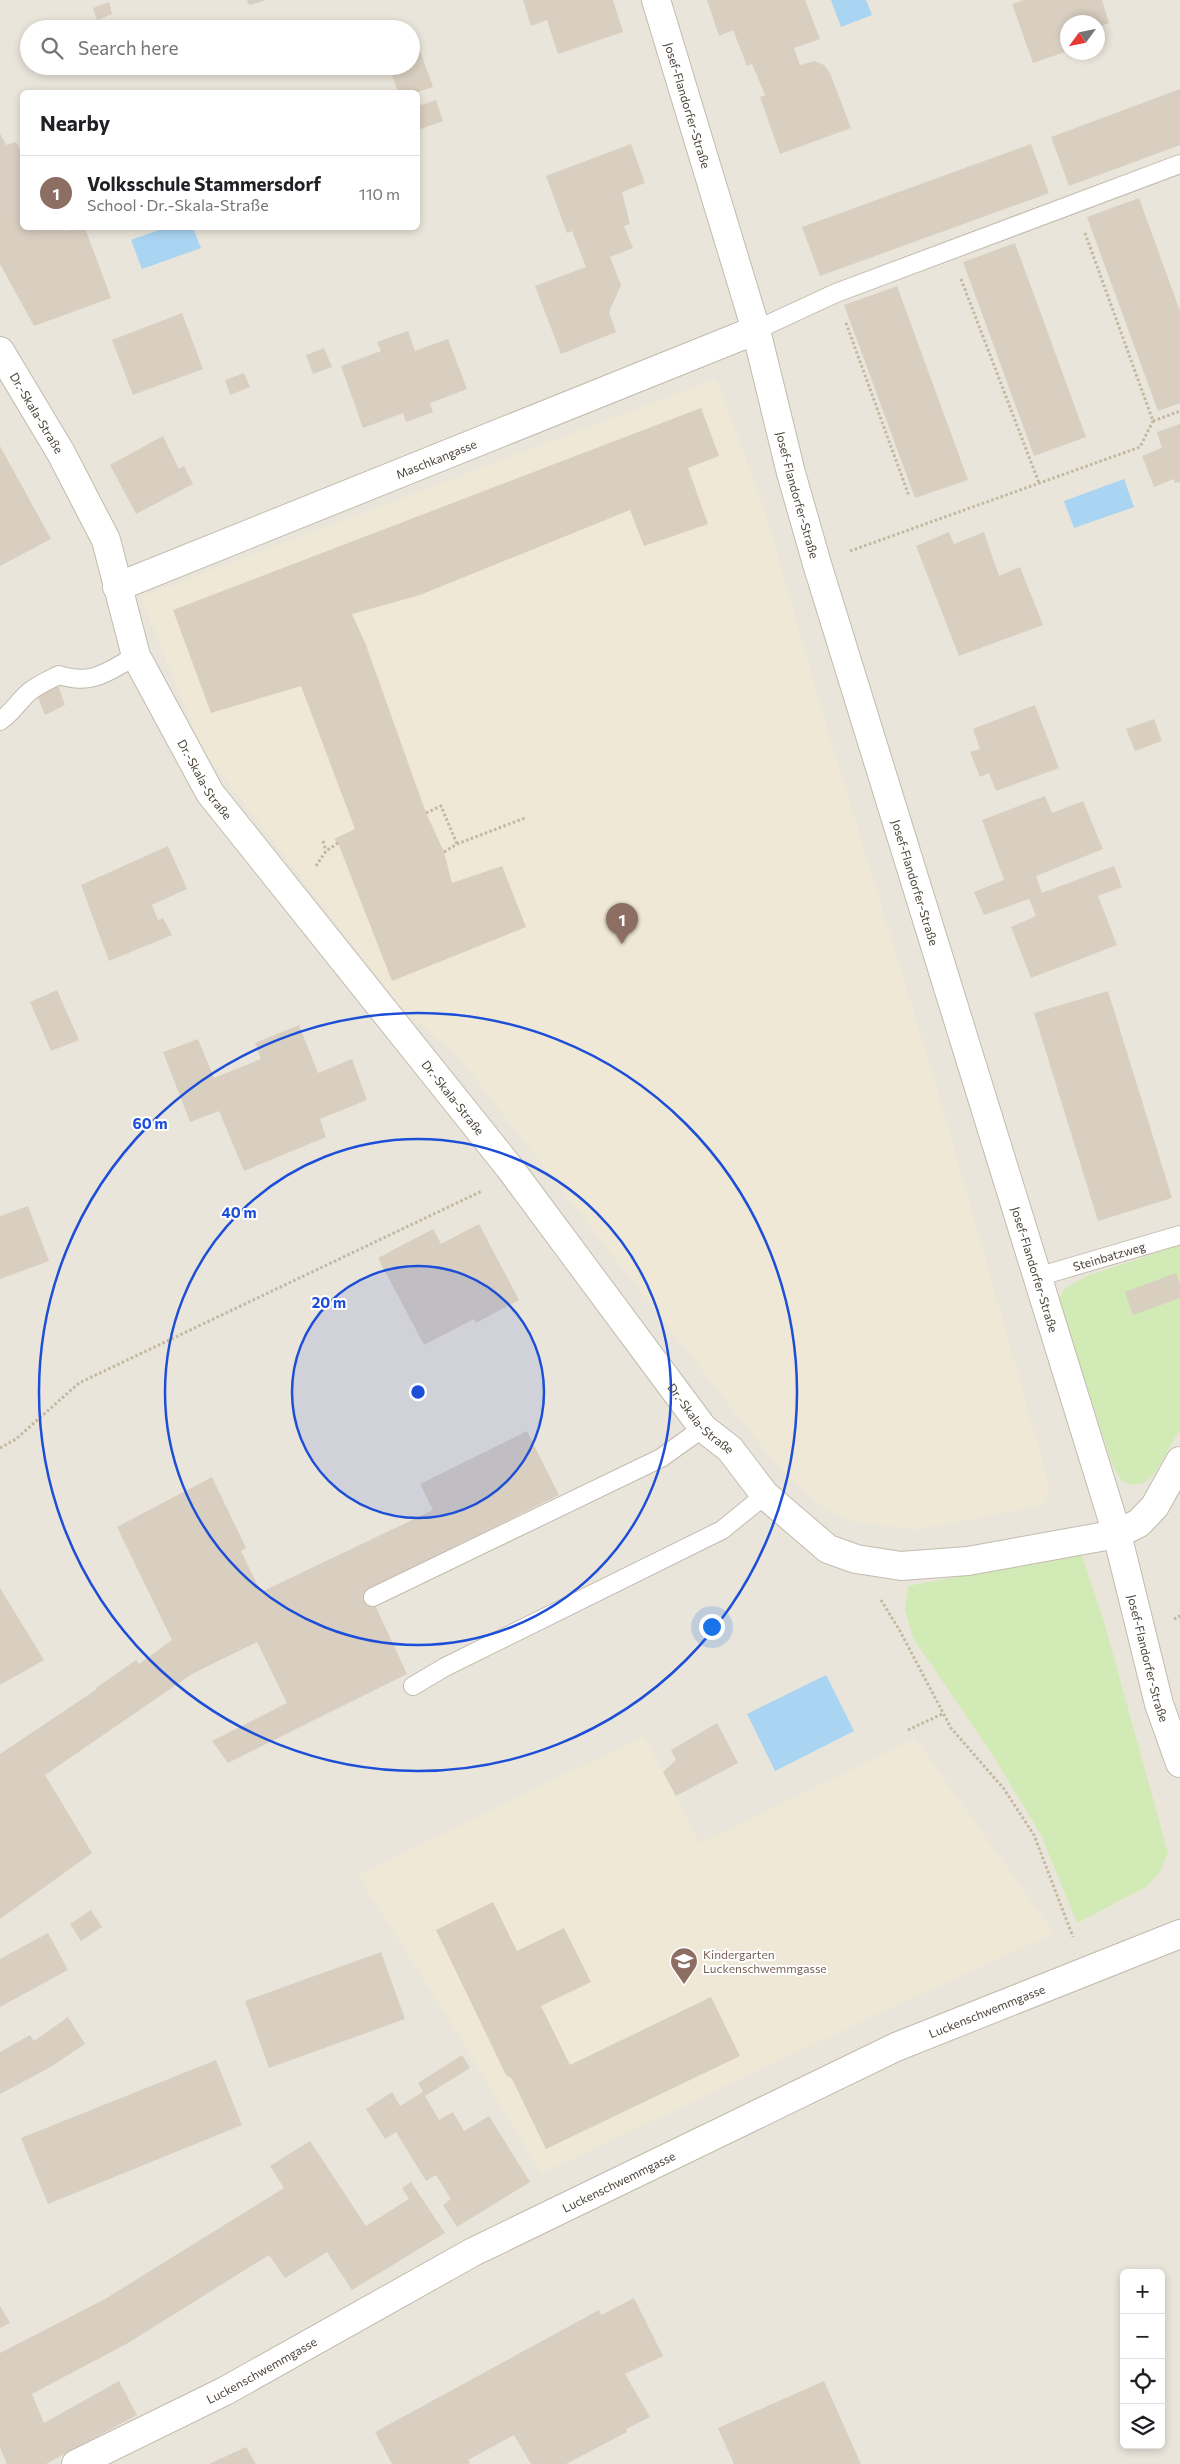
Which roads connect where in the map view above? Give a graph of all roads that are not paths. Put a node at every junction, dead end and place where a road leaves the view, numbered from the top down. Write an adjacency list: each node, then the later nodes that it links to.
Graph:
1 (656, 0): 3 (street, Josef-Flandorfer-Straße)
2 (1180, 164): 3 (lane)
3 (756, 330): 5 (street, Maschkangasse); 9 (street, Josef-Flandorfer-Straße)
4 (0, 351): 5 (street, Dr.-Skala-Straße)
5 (117, 587): 6 (street, Dr.-Skala-Straße)
6 (136, 656): 7 (lane); 10 (street, Dr.-Skala-Straße)
7 (0, 721)
8 (1180, 1235): 9 (lane, Steinbatzweg)
9 (1037, 1276): 13 (street, Josef-Flandorfer-Straße)
10 (703, 1428): 12 (street, Dr.-Skala-Straße); 14 (lane)
11 (1180, 1461): 13 (street)
12 (766, 1495): 13 (street, Dr.-Skala-Straße); 15 (lane)
13 (1117, 1534): 16 (street, Josef-Flandorfer-Straße)
14 (373, 1597)
15 (413, 1686)
16 (1180, 1763)
17 (1180, 1934): 18 (street, Luckenschwemmgasse)
18 (76, 2464)

